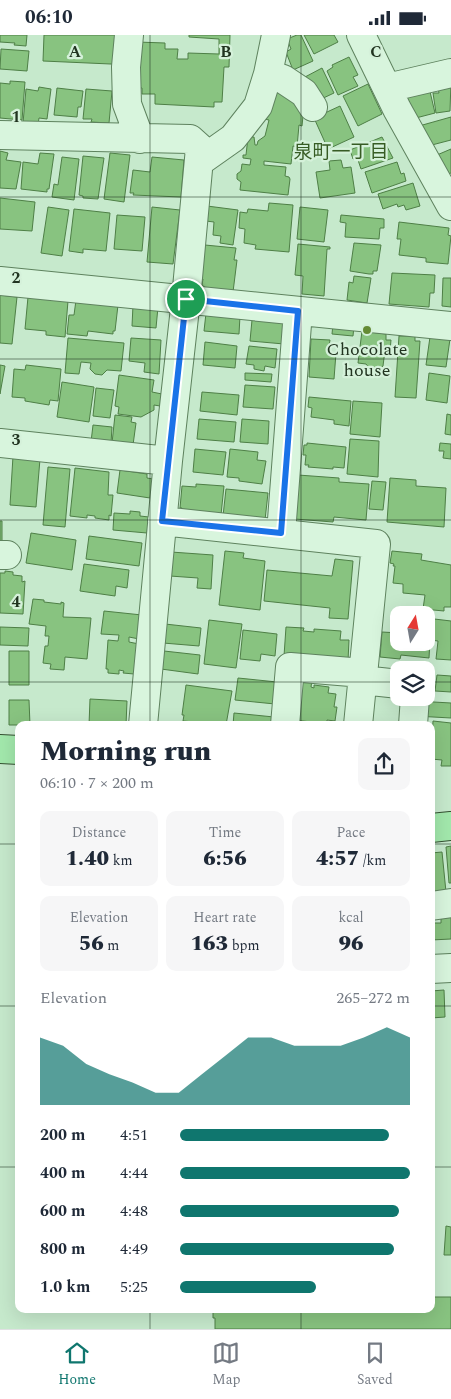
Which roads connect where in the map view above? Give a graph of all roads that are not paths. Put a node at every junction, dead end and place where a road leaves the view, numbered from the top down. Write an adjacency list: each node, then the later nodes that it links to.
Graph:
1 (129, 35): 9 (street)
2 (276, 35): 5 (street)
3 (361, 35): 6 (street)
4 (451, 73): 6 (street)
5 (268, 74): 7 (street); 10 (street)
6 (387, 88): 11 (street)
7 (312, 107)
8 (0, 135): 9 (street)
9 (140, 139): 10 (street)
10 (199, 162): 13 (street)
11 (451, 206)
12 (0, 281): 13 (street)
13 (186, 299): 14 (street); 17 (street)
14 (298, 311): 15 (street); 19 (street)
15 (451, 326)
16 (0, 443): 17 (street)
17 (168, 461): 18 (street)
18 (162, 521): 19 (street); 23 (street)
19 (281, 533): 20 (street)
20 (362, 676): 21 (street); 24 (street); 25 (street)
21 (390, 682)
22 (414, 706): 26 (street)
23 (144, 721)
24 (285, 721)
25 (358, 721)
26 (413, 721)
27 (0, 749): 28 (main road)
28 (15, 750)
29 (451, 826): 30 (main road)
30 (435, 828)
31 (451, 903): 32 (street)
32 (435, 905)
33 (451, 968): 34 (street)
34 (435, 969)

